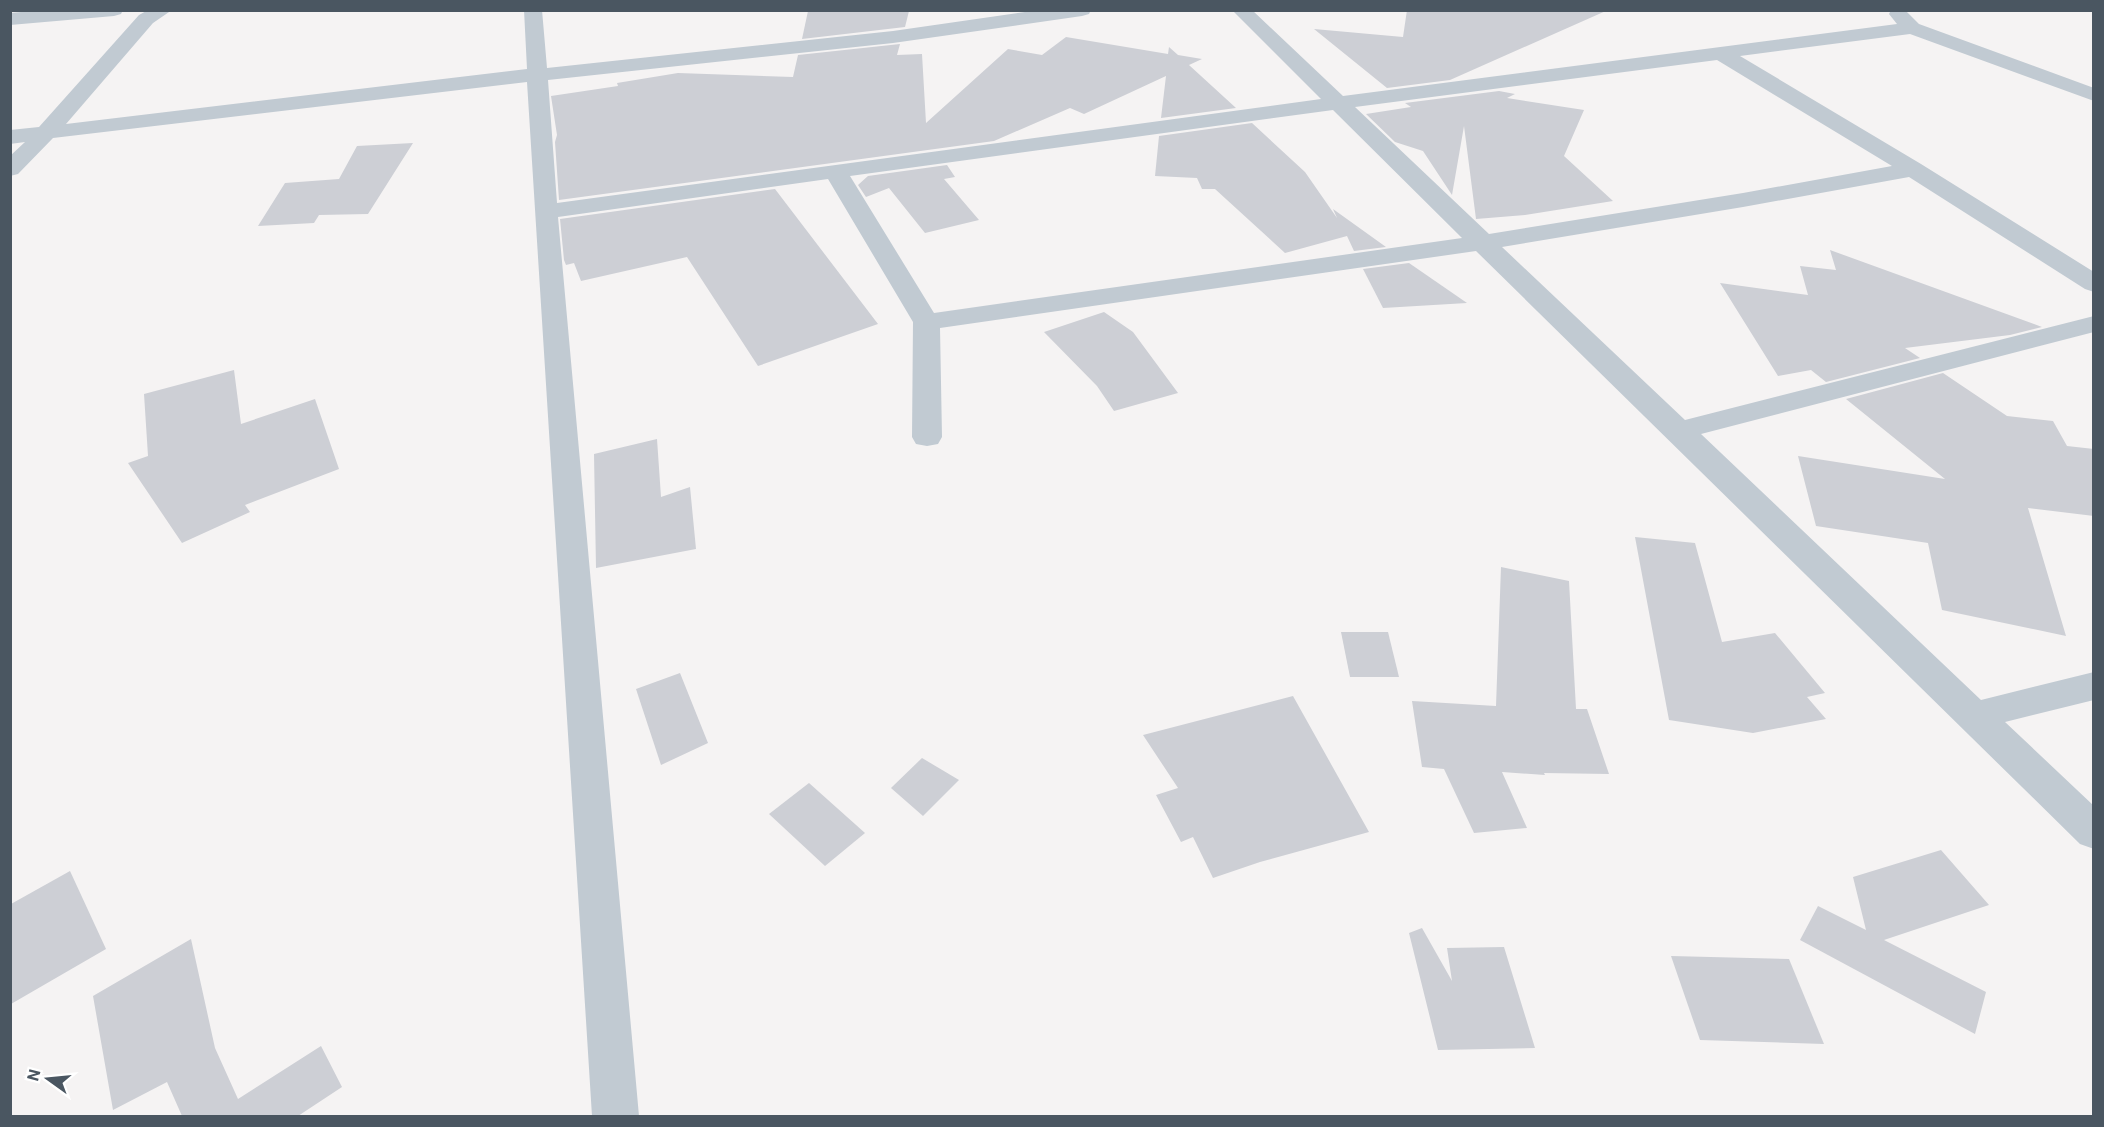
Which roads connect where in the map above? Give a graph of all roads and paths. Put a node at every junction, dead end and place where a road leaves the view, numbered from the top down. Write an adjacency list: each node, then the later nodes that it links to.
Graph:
1 (114, 10): 7 (street)
2 (163, 10): 13 (street)
3 (533, 10): 10 (street)
4 (1082, 10): 10 (street)
5 (1241, 10): 12 (street)
6 (1894, 10): 8 (street)
7 (10, 19)
8 (1912, 28): 9 (street); 11 (street)
9 (1722, 54): 12 (street); 16 (street)
10 (538, 75): 13 (street); 18 (street)
11 (2094, 95)
12 (1338, 104): 17 (street); 19 (street)
13 (45, 134): 14 (street); 15 (street)
14 (10, 137)
15 (10, 169)
16 (1913, 169): 19 (street); 20 (street)
17 (836, 171): 18 (street); 21 (street)
18 (546, 212): 28 (street)
19 (1482, 243): 21 (street); 23 (street)
20 (2094, 284)
21 (926, 322): 24 (street)
22 (2094, 324): 23 (street)
23 (1678, 431): 26 (street)
24 (927, 437)
25 (2094, 686): 26 (street)
26 (1974, 716): 27 (street)
27 (2094, 832)
28 (615, 1116)

